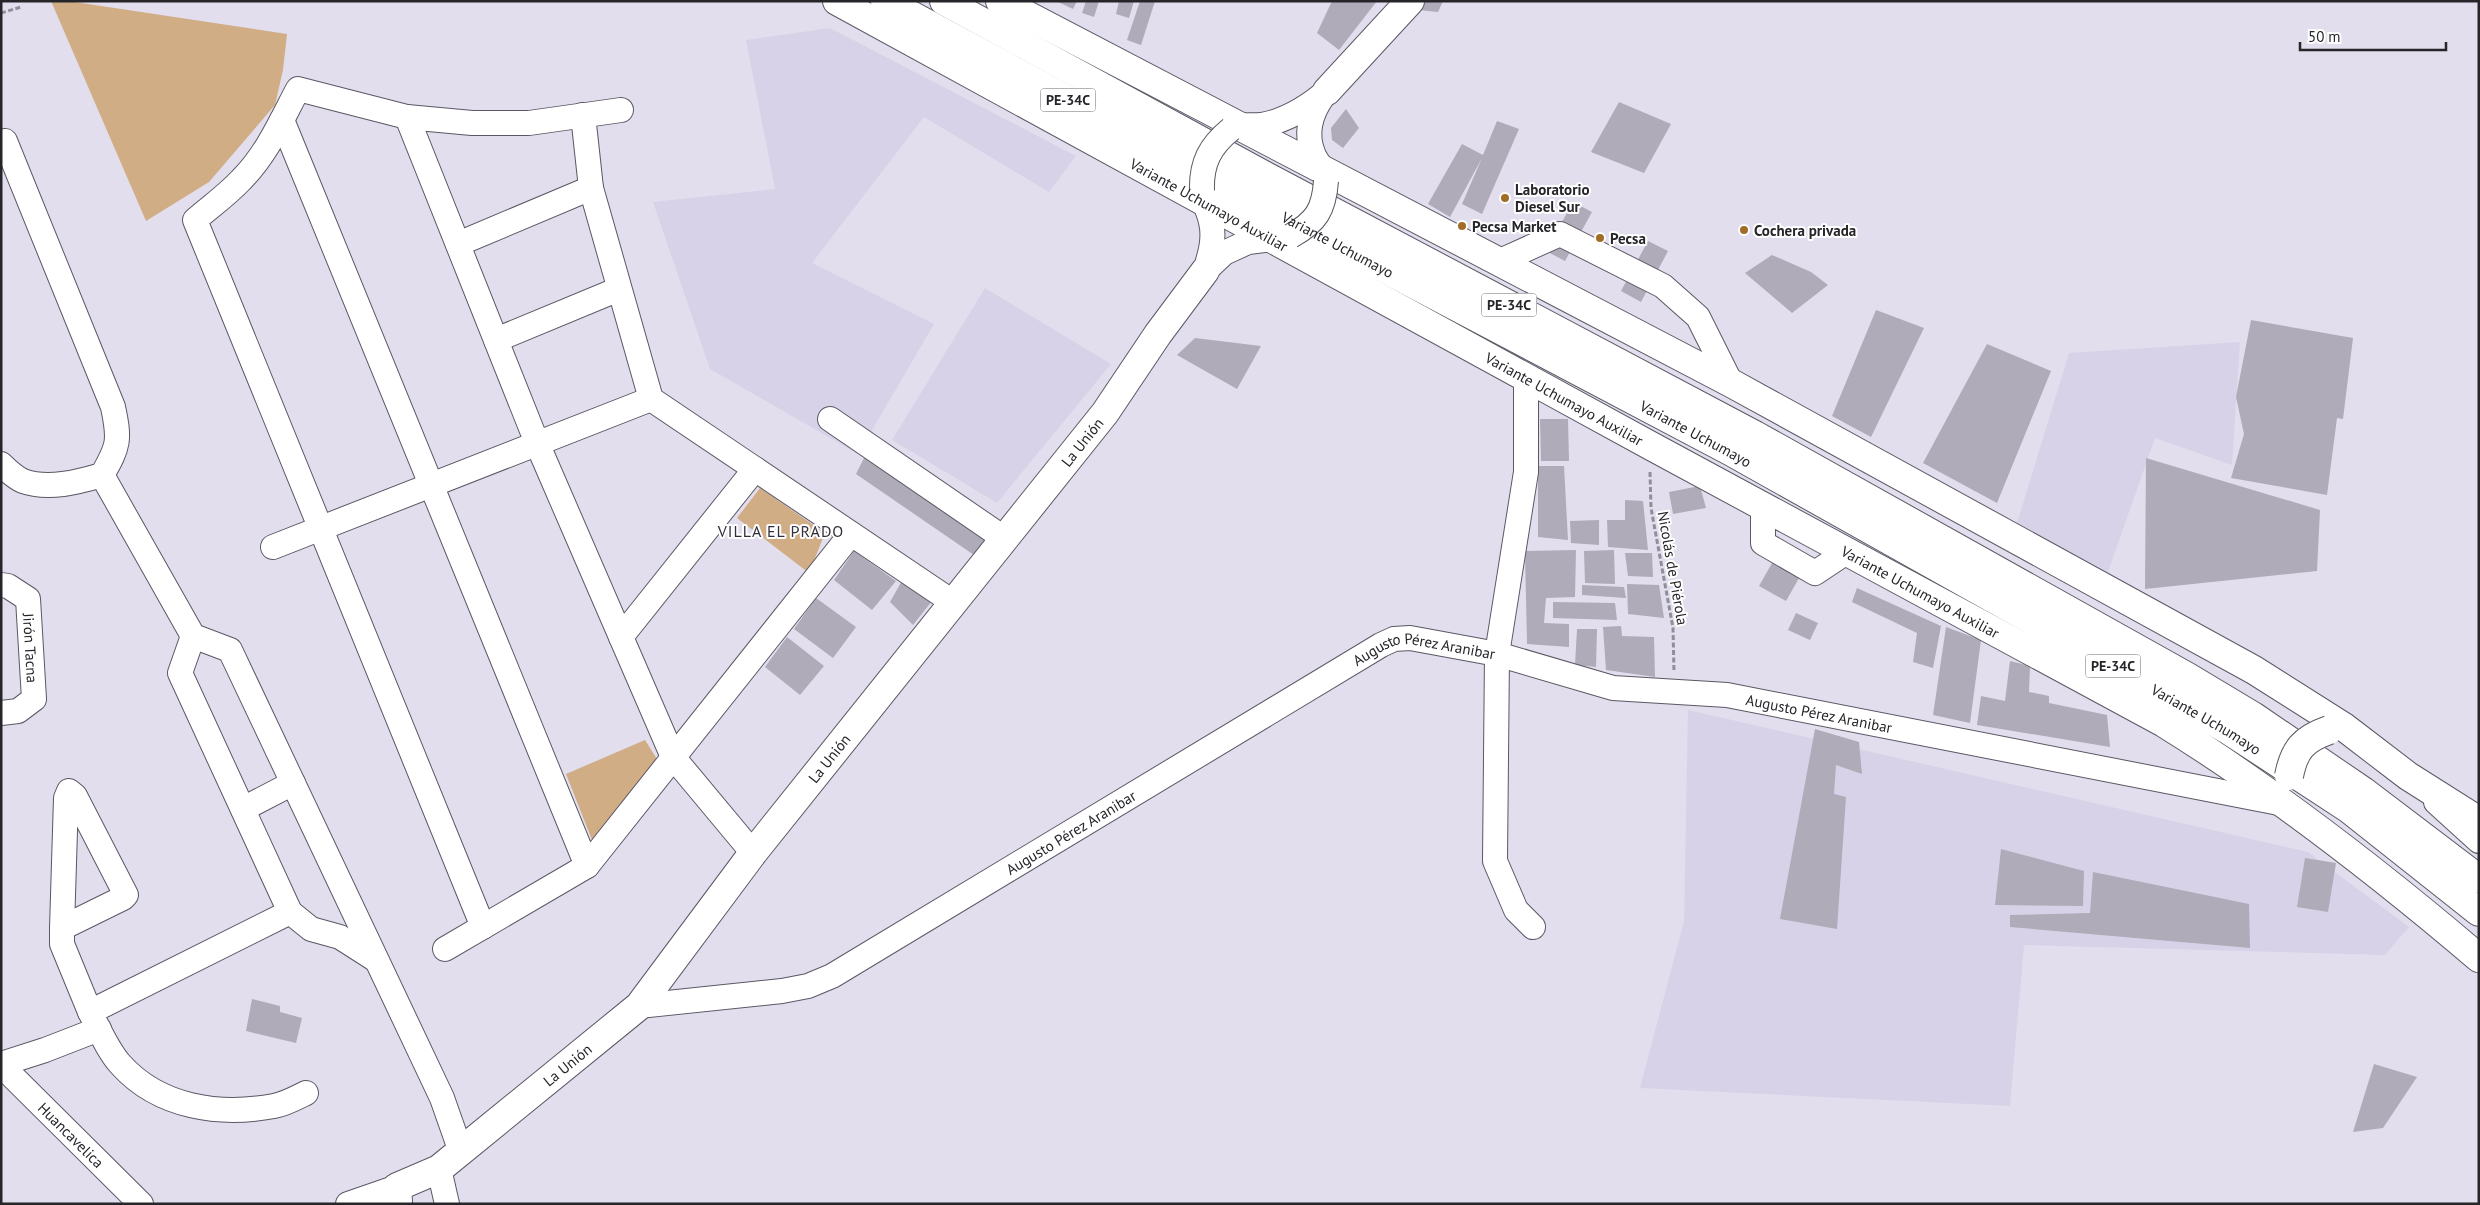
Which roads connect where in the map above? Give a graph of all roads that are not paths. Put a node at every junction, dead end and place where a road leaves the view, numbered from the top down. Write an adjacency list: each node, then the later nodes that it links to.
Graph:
1 (837, 1): 15 (main road, Variante Uchumayo Auxiliar)
2 (885, 1): 53 (main road, Variante Uchumayo / PE-34C)
3 (944, 1): 51 (main road, Variante Uchumayo / PE-34C)
4 (1000, 1): 11 (main road)
5 (1410, 1): 6 (main road)
6 (1328, 91): 11 (street); 13 (street)
7 (621, 110): 8 (street)
8 (583, 115): 9 (street); 14 (street)
9 (407, 117): 10 (street); 17 (street)
10 (282, 120): 30 (street); 31 (street)
11 (1234, 127): 13 (main road); 15 (street, bridge)
12 (1, 144): 29 (street)
13 (1325, 177): 16 (street, bridge); 18 (main road)
14 (591, 188): 17 (street); 20 (street)
15 (1202, 195): 16 (main road, Variante Uchumayo Auxiliar); 19 (street, La Unión)
16 (1283, 238): 19 (street, La Unión); 22 (main road, Variante Uchumayo Auxiliar)
17 (458, 244): 21 (street)
18 (1498, 262): 23 (main road); 23 (street)
19 (1205, 271): 33 (main road, La Unión)
20 (620, 289): 21 (street); 24 (street)
21 (496, 340): 26 (street)
22 (1526, 377): 39 (street); 45 (main road, Variante Uchumayo Auxiliar)
23 (1731, 383): 41 (main road)
24 (651, 399): 26 (street); 28 (street)
25 (830, 420): 33 (street)
26 (537, 443): 30 (street); 38 (street)
27 (1, 464): 29 (street)
28 (755, 469): 32 (street); 38 (street)
29 (102, 475): 37 (street)
30 (431, 485): 31 (street); 50 (street)
31 (320, 528): 34 (street); 54 (street)
32 (851, 534): 36 (street); 42 (street)
33 (1005, 539): 36 (main road, La Unión)
34 (272, 547)
35 (1, 586): 40 (street, Jirón Tacna)
36 (954, 603): 49 (main road, La Unión)
37 (193, 636): 44 (street); 46 (street)
38 (621, 637): 42 (street)
39 (1497, 654): 45 (street, Augusto Pérez Aranibar); 55 (street); 61 (street, Augusto Pérez Aranibar)
40 (1, 713)
41 (2336, 729): 43 (main road); 45 (main road, bridge)
42 (673, 757): 49 (street); 50 (street)
43 (2408, 776): 47 (main road); 48 (street)
44 (293, 783): 46 (street); 60 (street)
45 (2288, 807): 57 (street, Augusto Pérez Aranibar); 59 (main road)
46 (243, 809): 52 (street)
47 (2479, 821)
48 (2479, 842)
49 (753, 853): 61 (main road, La Unión)
50 (587, 866): 54 (street)
51 (2479, 879)
52 (290, 912): 60 (street); 62 (street)
53 (2479, 912)
54 (483, 927): 58 (street)
55 (1533, 927)
56 (62, 928): 56 (street); 62 (street)
57 (2479, 940)
58 (445, 949)
59 (2479, 958)
60 (377, 961): 65 (street)
61 (639, 1006): 65 (main road, La Unión)
62 (94, 1020): 63 (street); 64 (street)
63 (1, 1064): 68 (street, Huancavelica)
64 (306, 1093)
65 (461, 1152): 66 (main road, La Unión)
66 (439, 1170): 67 (main road, La Unión); 70 (street)
67 (396, 1195): 69 (street)
68 (141, 1204)
69 (348, 1204)
70 (447, 1204)

